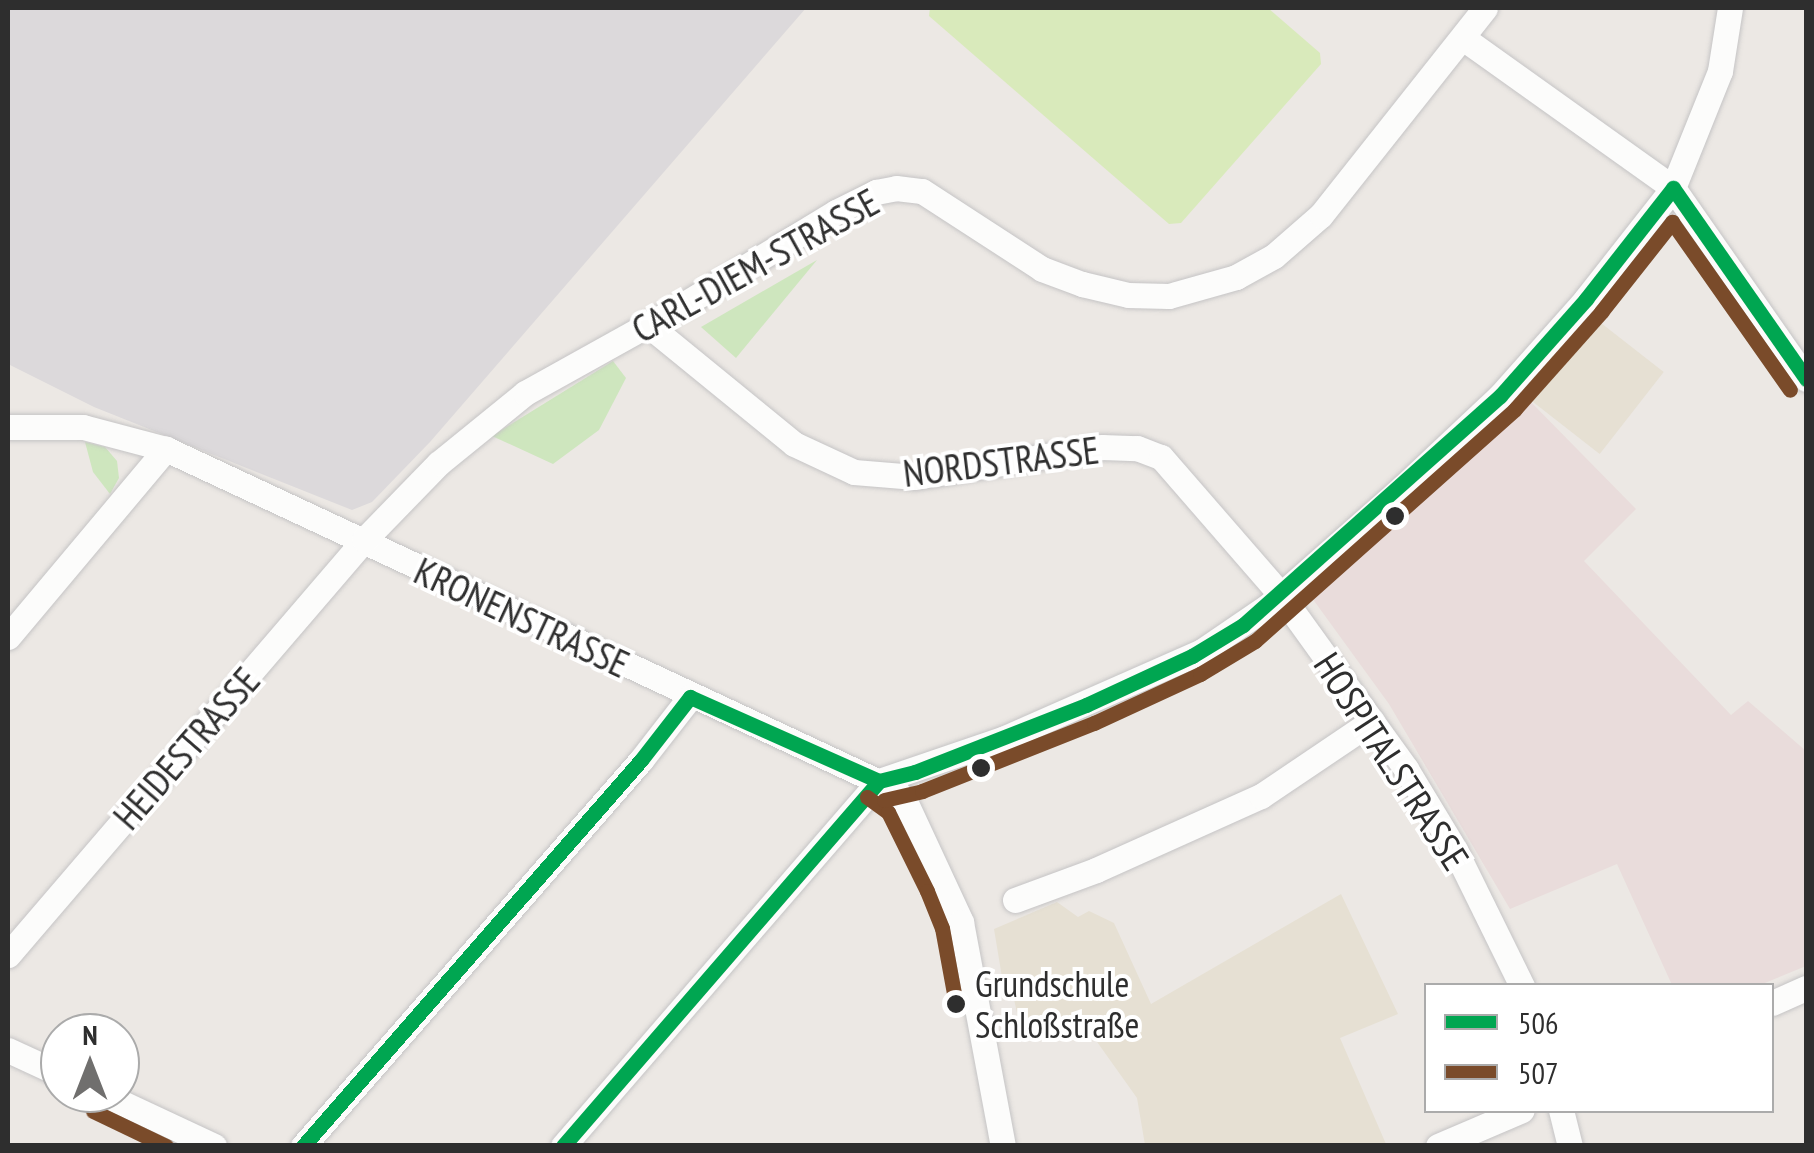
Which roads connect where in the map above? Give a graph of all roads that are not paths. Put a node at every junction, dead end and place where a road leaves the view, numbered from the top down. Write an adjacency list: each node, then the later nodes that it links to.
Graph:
1 (1485, 8): 3 (street, CARL-DIEM-STRASSE)
2 (1730, 8): 4 (street)
3 (1463, 38): 4 (street); 5 (street, CARL-DIEM-STRASSE)
4 (1673, 188): 6 (street); 10 (street)
5 (648, 324): 9 (street, CARL-DIEM-STRASSE); 10 (street, NORDSTRASSE)
6 (1806, 379)
7 (8, 427): 8 (street, KRONENSTRASSE)
8 (166, 449): 9 (street, KRONENSTRASSE); 11 (street)
9 (364, 540): 12 (street, KRONENSTRASSE); 16 (street, HEIDESTRASSE)
10 (1280, 594): 13 (street, HOSPITALSTRASSE); 14 (street)
11 (8, 637)
12 (690, 696): 14 (street, KRONENSTRASSE); 26 (street)
13 (1372, 720): 15 (street); 17 (street, HOSPITALSTRASSE)
14 (879, 781): 27 (street); 28 (street)
15 (1015, 900)
16 (8, 955)
17 (1520, 983)
18 (1806, 988): 19 (street)
19 (1774, 1002)
20 (8, 1050): 21 (street)
21 (40, 1065)
22 (140, 1111): 25 (street)
23 (1515, 1113): 29 (street)
24 (1562, 1113): 30 (street)
25 (214, 1146)
26 (303, 1146)
27 (564, 1146)
28 (1003, 1146)
29 (1438, 1146)
30 (1570, 1146)

